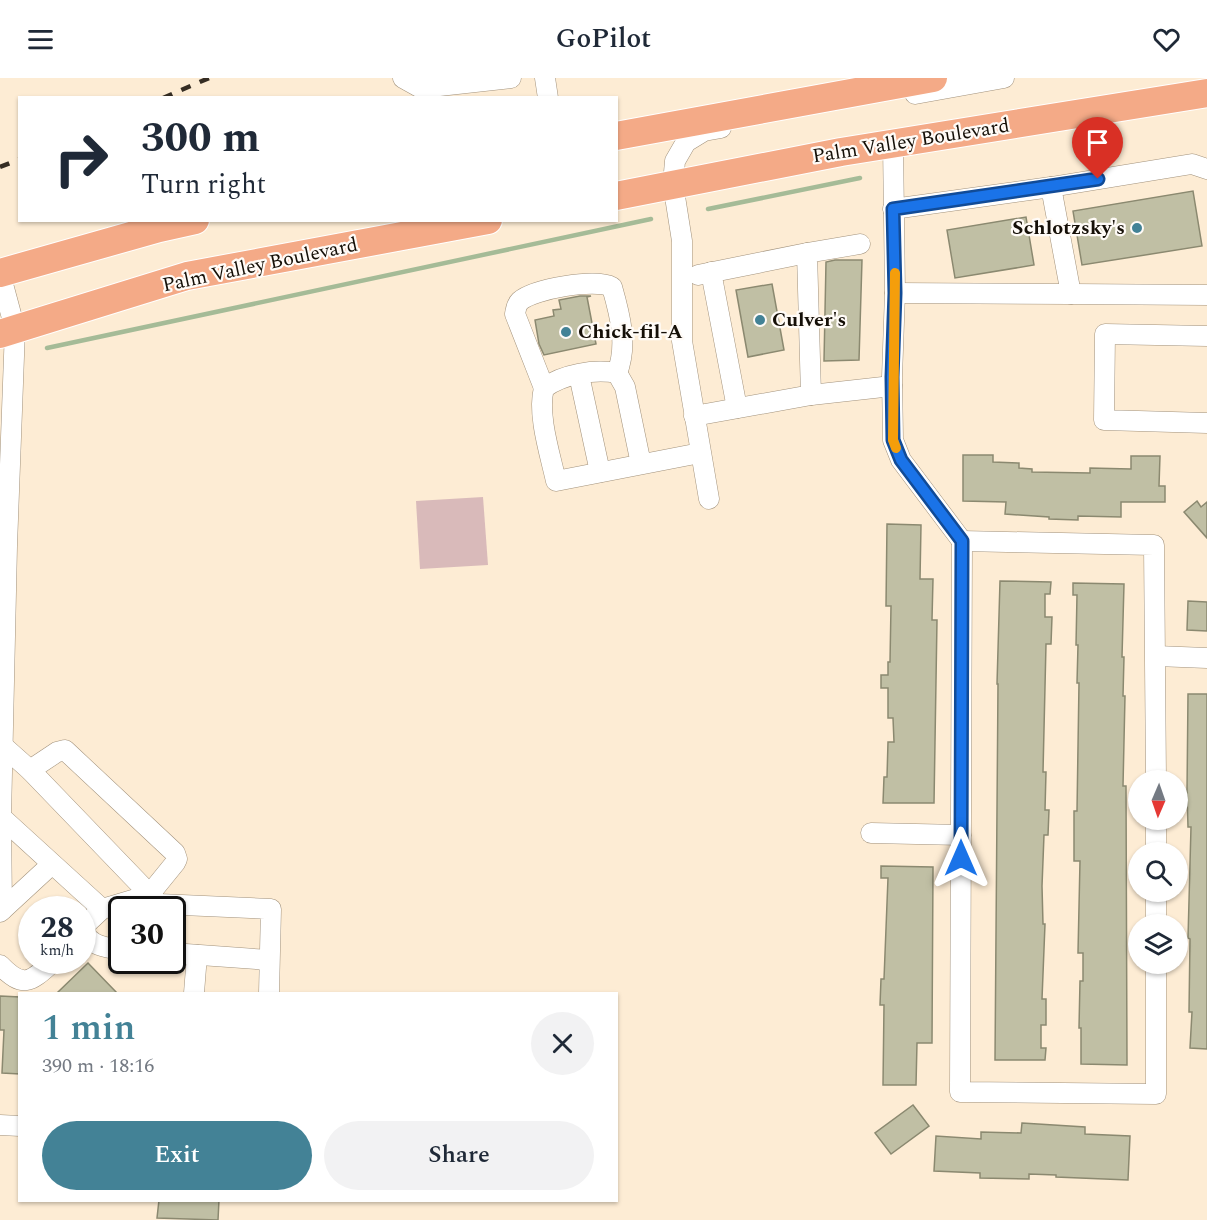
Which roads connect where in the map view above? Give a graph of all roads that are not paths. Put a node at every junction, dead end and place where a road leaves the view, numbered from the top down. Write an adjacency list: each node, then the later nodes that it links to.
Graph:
1 (403, 78): 2 (street)
2 (511, 78)
3 (545, 78): 8 (street)
4 (933, 78): 6 (highway)
5 (1004, 78): 12 (street)
6 (873, 83): 9 (highway)
7 (1202, 91): 10 (highway, Palm Valley Boulevard)
8 (548, 96)
9 (618, 136)
10 (894, 143): 12 (highway, Palm Valley Boulevard); 15 (street)
11 (1207, 169): 13 (street)
12 (673, 184): 14 (highway, Palm Valley Boulevard); 22 (street)
13 (1050, 187): 15 (street); 24 (street)
14 (618, 195)
15 (893, 209): 23 (street)
16 (186, 222): 21 (highway)
17 (477, 222): 26 (highway, Palm Valley Boulevard)
18 (860, 244): 19 (street)
19 (807, 253): 20 (street); 32 (street)
20 (711, 272): 22 (street); 33 (street)
21 (0, 273): 26 (street)
22 (683, 278): 34 (street)
23 (895, 293): 24 (street); 30 (street)
24 (1071, 294): 25 (street)
25 (1207, 295)
26 (8, 332): 43 (street)
27 (1207, 336): 35 (street)
28 (617, 373): 29 (street); 31 (street); 37 (street)
29 (579, 375): 31 (street); 38 (street)
30 (892, 386): 32 (street); 40 (street)
31 (544, 388): 38 (street)
32 (811, 395): 33 (street)
33 (737, 408): 34 (street)
34 (694, 417): 36 (street)
35 (1207, 423)
36 (700, 453): 37 (street); 39 (street)
37 (641, 464): 38 (street)
38 (600, 472)
39 (709, 499)
40 (962, 541): 41 (street); 50 (street)
41 (1156, 656): 42 (street); 46 (street)
42 (1207, 658)
43 (1, 721): 44 (street)
44 (3, 746): 45 (street); 47 (street)
45 (30, 770): 52 (street); 52 (street)
46 (1156, 770)
47 (1, 787): 48 (street)
48 (1, 817): 51 (street); 54 (street)
49 (871, 833): 50 (street)
50 (961, 835): 61 (street)
51 (52, 864): 53 (street); 54 (street)
52 (149, 895): 53 (street); 58 (street)
53 (102, 909): 55 (street)
54 (1, 911)
55 (96, 915)
56 (186, 954): 57 (street)
57 (197, 955): 58 (street); 62 (street)
58 (269, 960): 63 (street)
59 (0, 965): 60 (street)
60 (39, 974)
61 (1156, 974)
62 (194, 992)
63 (269, 992)
64 (0, 1125): 65 (street)
65 (18, 1126)

